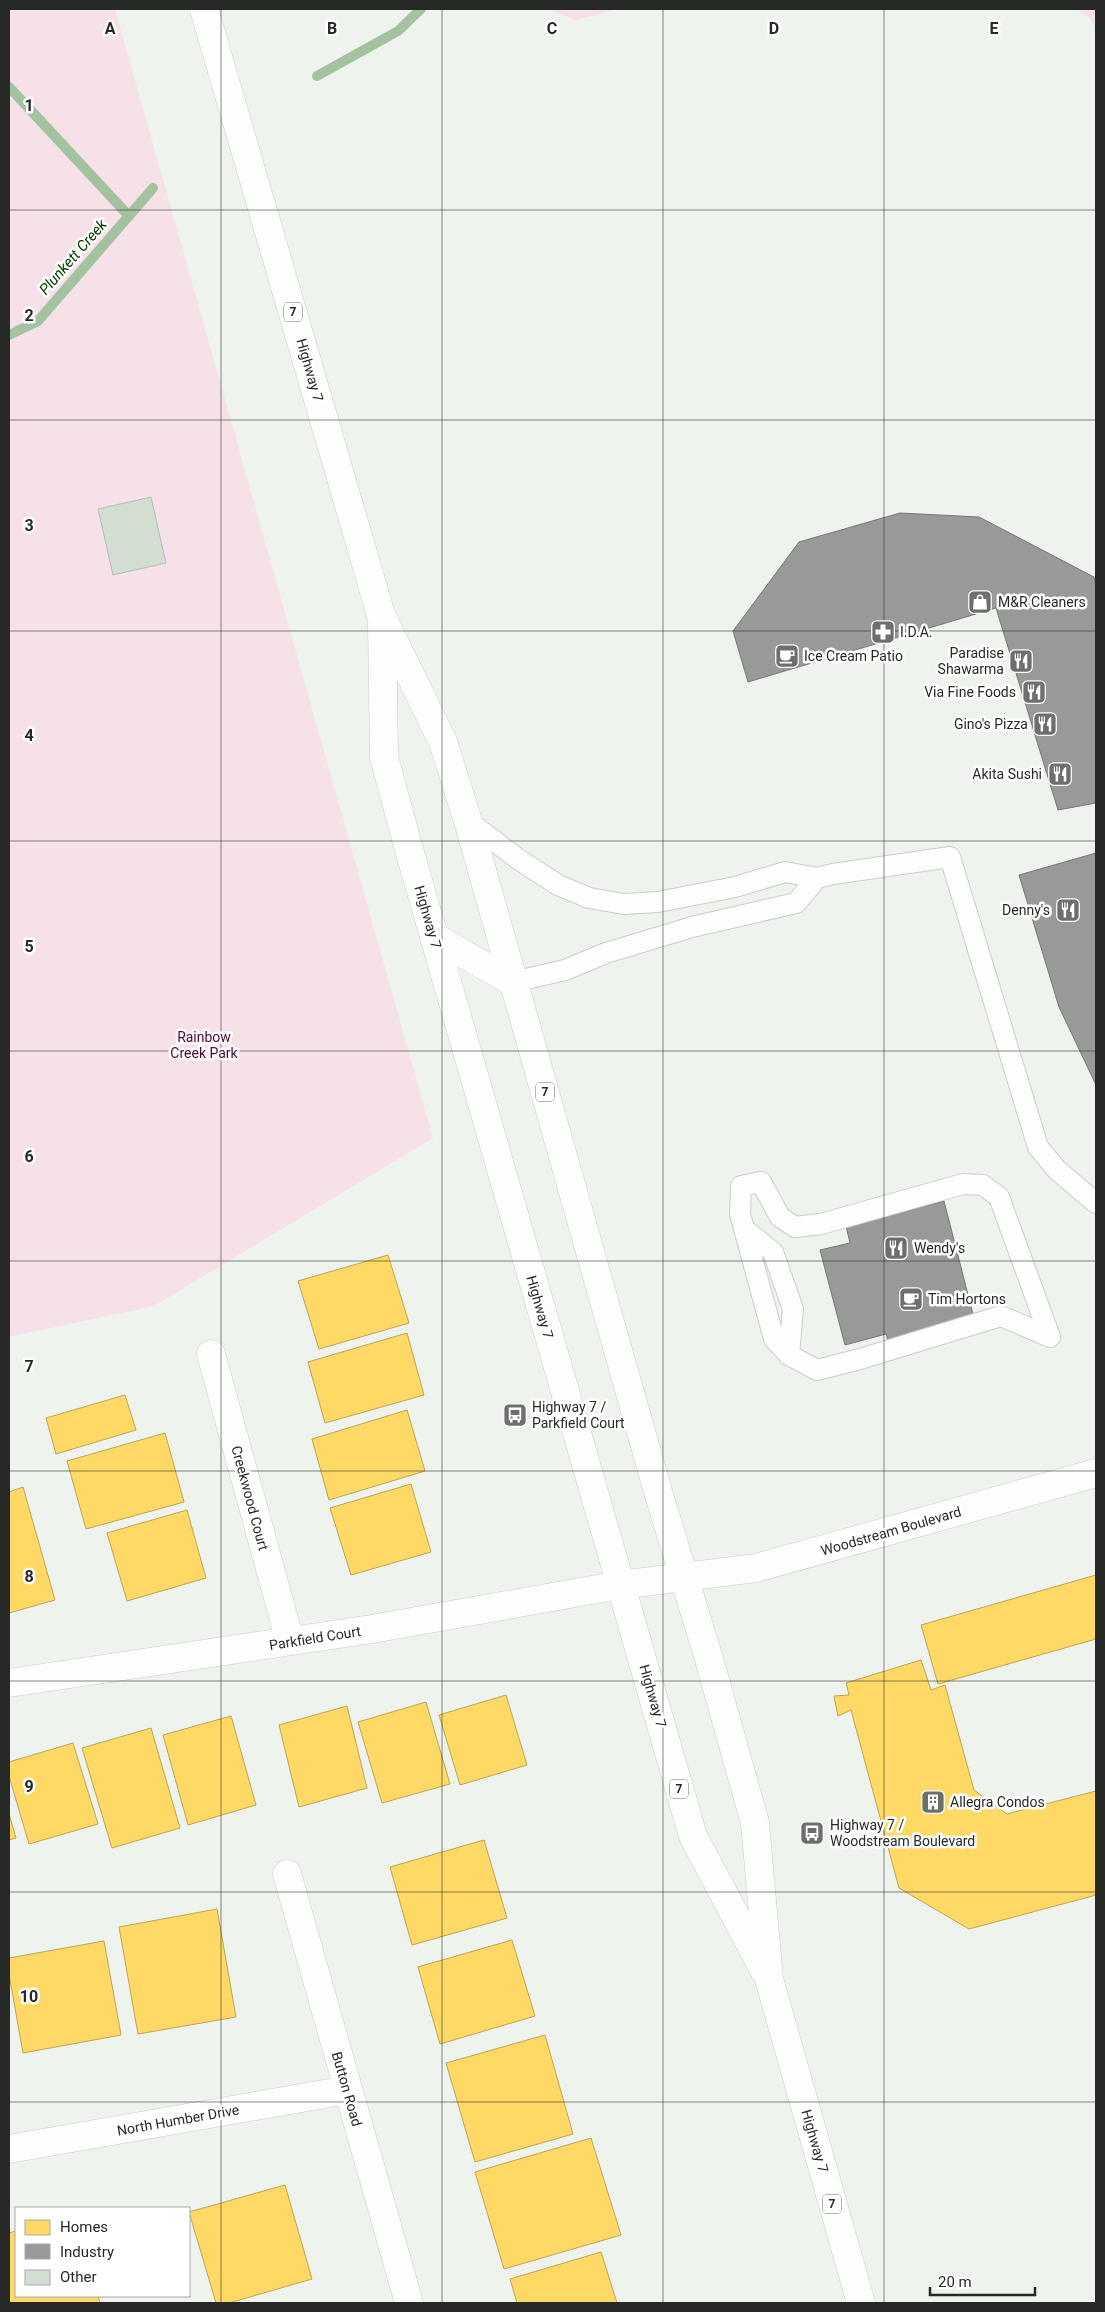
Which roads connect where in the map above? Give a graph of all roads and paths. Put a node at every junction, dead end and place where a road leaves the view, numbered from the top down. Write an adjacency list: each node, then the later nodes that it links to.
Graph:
1 (204, 9): 2 (main road, Highway 7 / 7)
2 (381, 615): 3 (main road, Highway 7 / 7); 5 (main road, Highway 7 / 7)
3 (468, 821): 4 (lane); 6 (main road, Highway 7 / 7)
4 (817, 878): 6 (lane); 7 (lane)
5 (434, 937): 6 (main road); 12 (main road, Highway 7 / 7)
6 (513, 982): 11 (main road, Highway 7 / 7)
7 (1096, 1203)
8 (744, 1229): 8 (lane)
9 (211, 1354): 13 (main road, Creekwood Court)
10 (1096, 1473): 11 (main road, Woodstream Boulevard)
11 (684, 1578): 12 (main road, Woodstream Boulevard); 16 (main road, Highway 7 / 7)
12 (620, 1585): 13 (main road, Parkfield Court); 16 (main road, Highway 7 / 7)
13 (290, 1641): 14 (main road, Parkfield Court)
14 (9, 1683)
15 (287, 1874): 17 (main road, Button Road)
16 (769, 1980): 20 (main road, Highway 7 / 7)
17 (347, 2090): 18 (main road, North Humber Drive); 19 (main road, Button Road)
18 (9, 2149)
19 (409, 2303)
20 (861, 2303)

